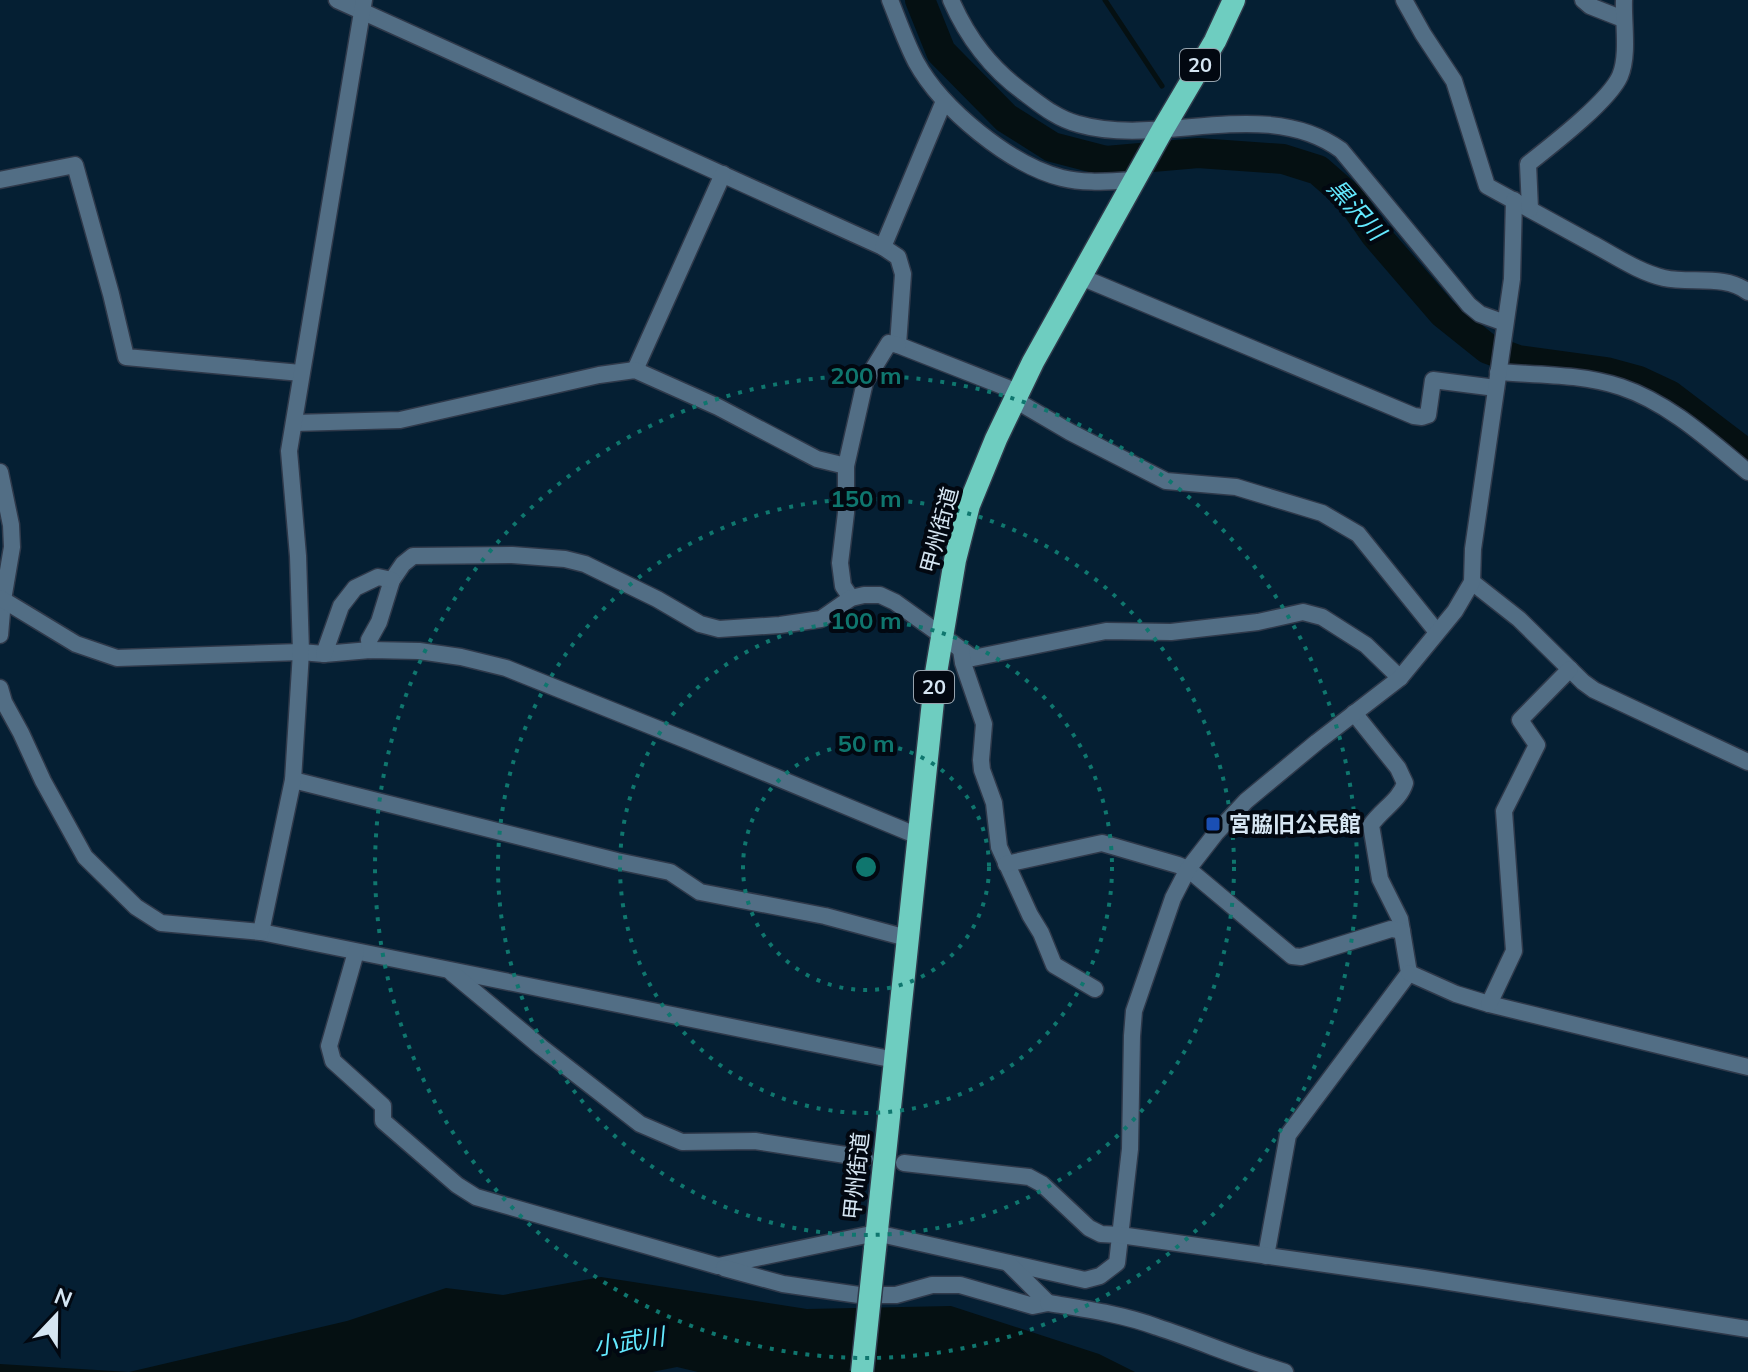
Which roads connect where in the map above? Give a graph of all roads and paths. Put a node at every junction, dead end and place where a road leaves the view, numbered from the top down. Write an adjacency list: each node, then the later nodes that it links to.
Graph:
1 (337, 0): 8 (street)
2 (890, 0): 10 (street)
3 (951, 0): 11 (street)
4 (1234, 0): 11 (highway, 甲州街道 / 20)
5 (1404, 0): 15 (street)
6 (1583, 0): 9 (street)
7 (1624, 0): 9 (street)
8 (363, 6): 12 (street); 23 (street)
9 (1623, 19): 16 (street)
10 (944, 101): 14 (street); 17 (street)
11 (1163, 129): 14 (highway, 甲州街道 / 20); 20 (street)
12 (723, 174): 17 (street); 22 (street)
13 (0, 180): 23 (street)
14 (1135, 180): 18 (highway, 甲州街道 / 20)
15 (1514, 200): 16 (street); 20 (street)
16 (1530, 209): 19 (street)
17 (883, 247): 21 (street)
18 (1081, 277): 24 (street); 25 (highway, 甲州街道 / 20)
19 (1746, 287)
20 (1505, 326): 24 (street)
21 (898, 345): 25 (street); 27 (street)
22 (635, 370): 26 (street); 27 (street)
23 (301, 373): 26 (street)
24 (1498, 374): 29 (street); 32 (street)
25 (1017, 396): 35 (street); 37 (highway, 甲州街道 / 20)
26 (294, 423): 40 (street)
27 (846, 466): 33 (street)
28 (0, 472): 34 (street)
29 (1748, 472)
30 (0, 559): 34 (street)
31 (392, 580): 33 (street); 38 (street); 41 (street)
32 (1472, 582): 35 (street); 42 (street)
33 (851, 598): 37 (street)
34 (2, 599): 36 (street); 40 (street)
35 (1437, 632): 43 (street)
36 (0, 635)
37 (941, 635): 39 (street); 48 (highway, 甲州街道 / 20)
38 (370, 650): 41 (street); 48 (street)
39 (961, 650): 43 (street); 49 (street)
40 (301, 652): 41 (street); 47 (street)
41 (324, 654)
42 (1570, 669): 46 (street); 58 (street)
43 (1400, 678): 45 (street)
44 (0, 688): 52 (street)
45 (1354, 713): 50 (street); 51 (street)
46 (1748, 762)
47 (293, 780): 52 (street); 53 (street)
48 (918, 836): 53 (highway, 甲州街道 / 20)
49 (1006, 864): 50 (street); 57 (street)
50 (1188, 869): 51 (street); 63 (street)
51 (1402, 931): 56 (street)
52 (261, 932): 54 (street)
53 (907, 938): 59 (highway, 甲州街道 / 20)
54 (356, 952): 55 (street); 67 (street)
55 (451, 972): 59 (street); 61 (street)
56 (1409, 973): 58 (street); 65 (street)
57 (1095, 989)
58 (1489, 1004): 60 (street)
59 (895, 1060): 64 (highway, 甲州街道 / 20)
60 (1748, 1067)
61 (865, 1158)
62 (904, 1163): 63 (street)
63 (1120, 1235): 65 (street); 66 (street)
64 (875, 1241): 66 (street); 67 (street); 70 (highway, 甲州街道 / 20, bridge)
65 (1266, 1256): 69 (street)
66 (1007, 1262): 68 (street)
67 (718, 1266): 68 (street)
68 (1048, 1303): 71 (street)
69 (1748, 1329)
70 (862, 1372)
71 (1285, 1372)

